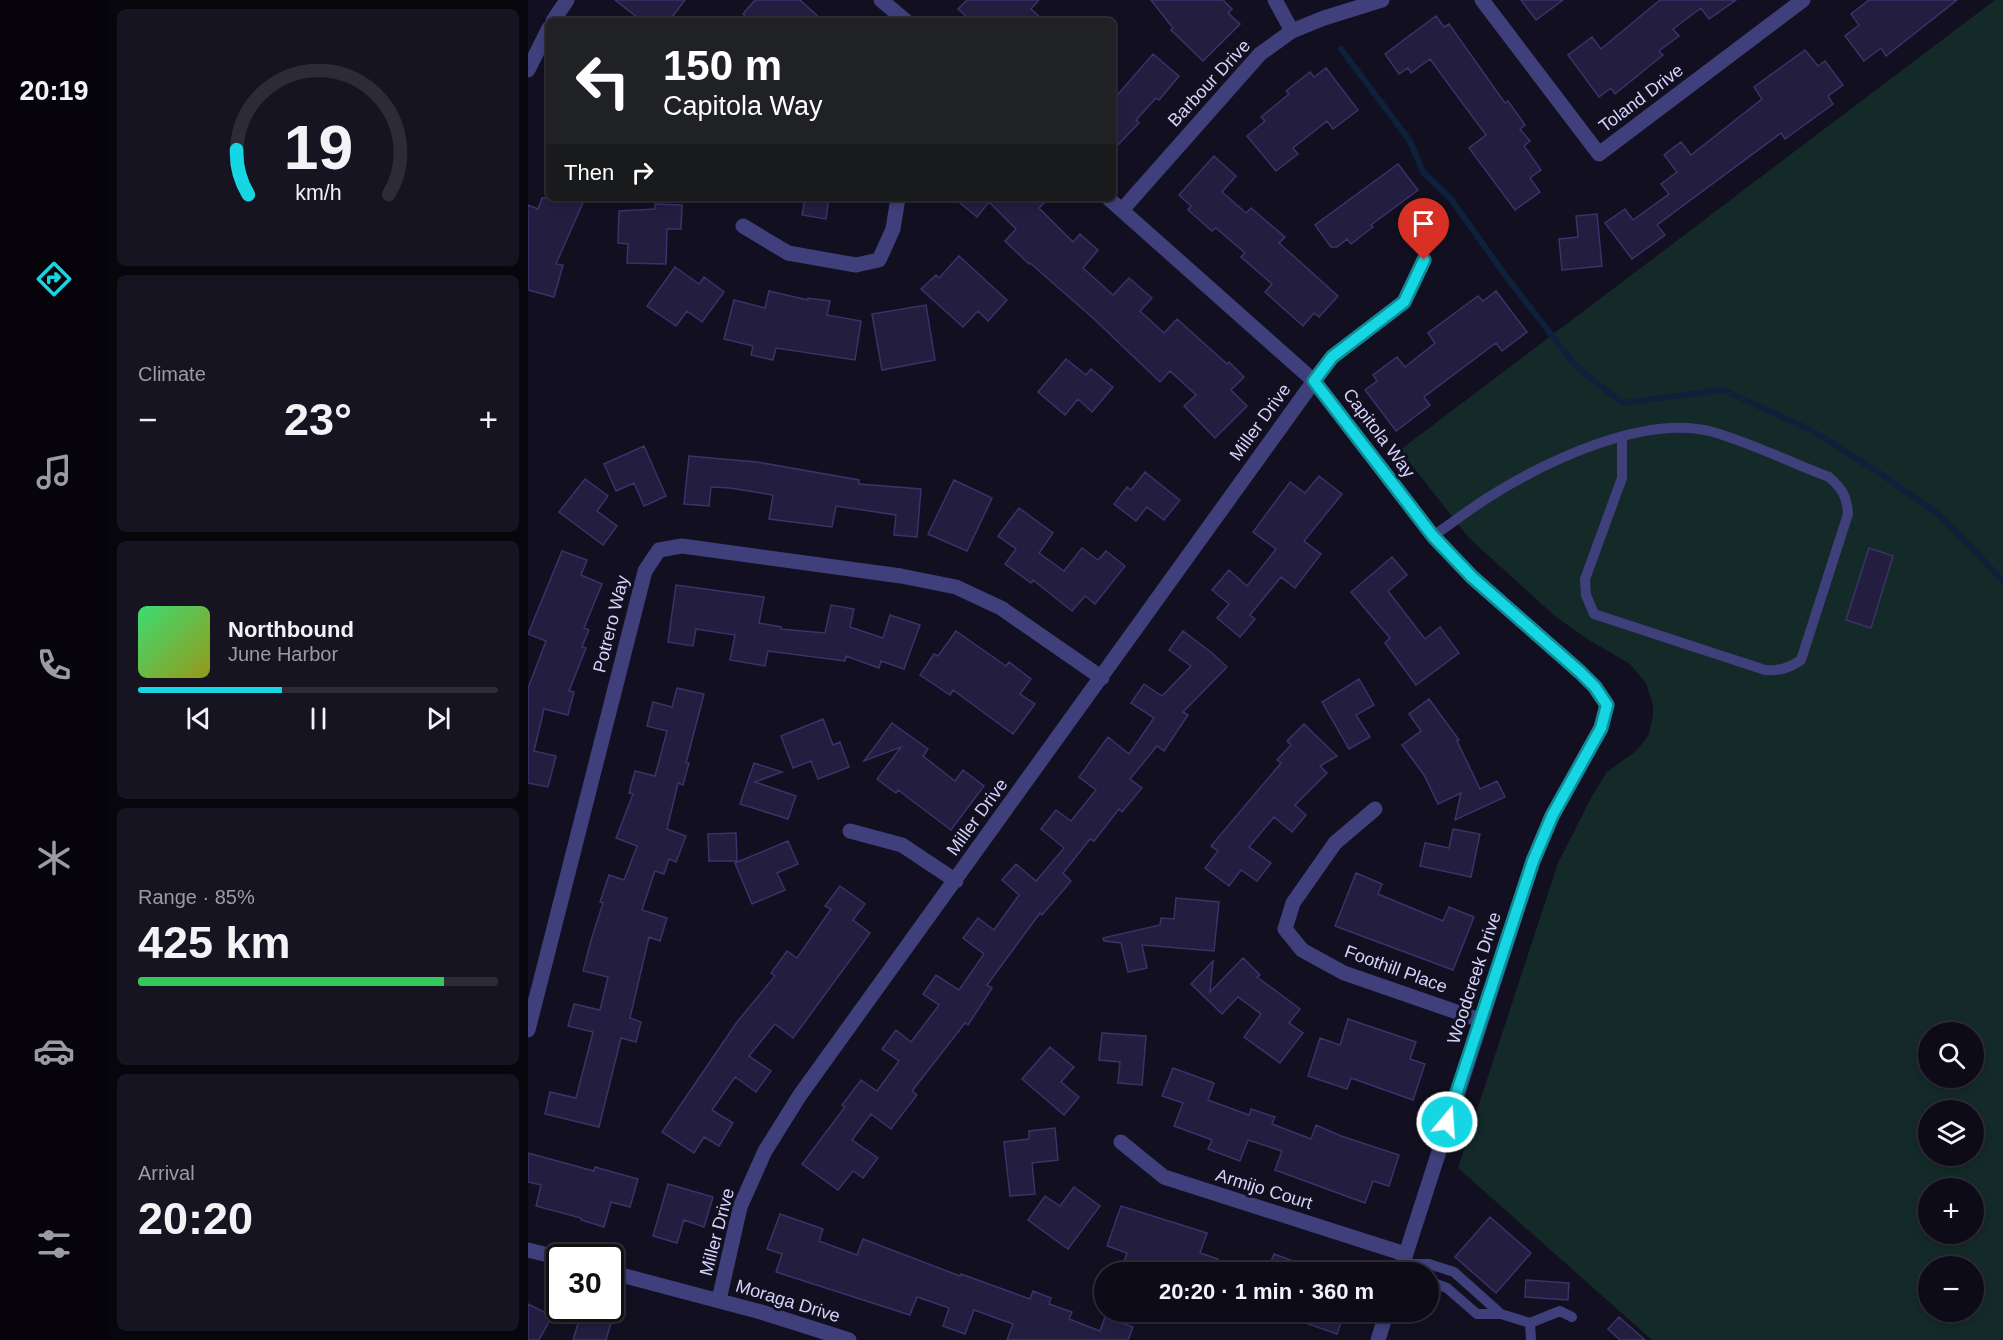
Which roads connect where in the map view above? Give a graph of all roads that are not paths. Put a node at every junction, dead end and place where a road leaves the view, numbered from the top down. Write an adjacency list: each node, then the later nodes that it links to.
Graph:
1 (567, 0): 7 (street)
2 (881, 0): 8 (street)
3 (1275, 0): 9 (street)
4 (1382, 0): 9 (street, Barbour Drive)
5 (1482, 0): 6 (street, Toland Drive)
6 (1803, 0)
7 (556, 18)
8 (902, 18)
9 (1292, 31): 14 (street, Barbour Drive)
10 (546, 34): 11 (street)
11 (528, 69)
12 (898, 201): 15 (street)
13 (1112, 201): 14 (street, Capitola Way)
14 (1122, 210): 17 (street, Capitola Way)
15 (743, 226)
16 (1424, 260): 17 (street, Miller Drive)
17 (1314, 381): 19 (street, Capitola Way); 20 (street, Miller Drive)
18 (1622, 437): 18 (lane); 19 (lane)
19 (1433, 536): 21 (street, Capitola Way)
20 (1101, 678): 24 (street, Miller Drive); 26 (street, Potrero Way)
21 (1607, 705): 25 (street, Woodcreek Drive)
22 (1375, 809): 25 (street, Foothill Place)
23 (850, 831): 24 (street)
24 (956, 881): 35 (street, Miller Drive)
25 (1480, 1020): 31 (street, Woodcreek Drive)
26 (528, 1030)
27 (1121, 1142): 30 (street, Armijo Court)
28 (528, 1250): 29 (street)
29 (546, 1254)
30 (1397, 1262)
31 (1406, 1262)
32 (1439, 1267): 36 (lane)
33 (624, 1276): 35 (street, Moraga Drive)
34 (1439, 1285): 36 (lane)
35 (719, 1300): 40 (street, Moraga Drive)
36 (1500, 1314): 39 (lane)
37 (1572, 1317): 39 (lane)
38 (1384, 1322): 41 (street)
39 (1530, 1323): 42 (lane)
40 (849, 1340)
41 (1378, 1340)
42 (1531, 1340)

